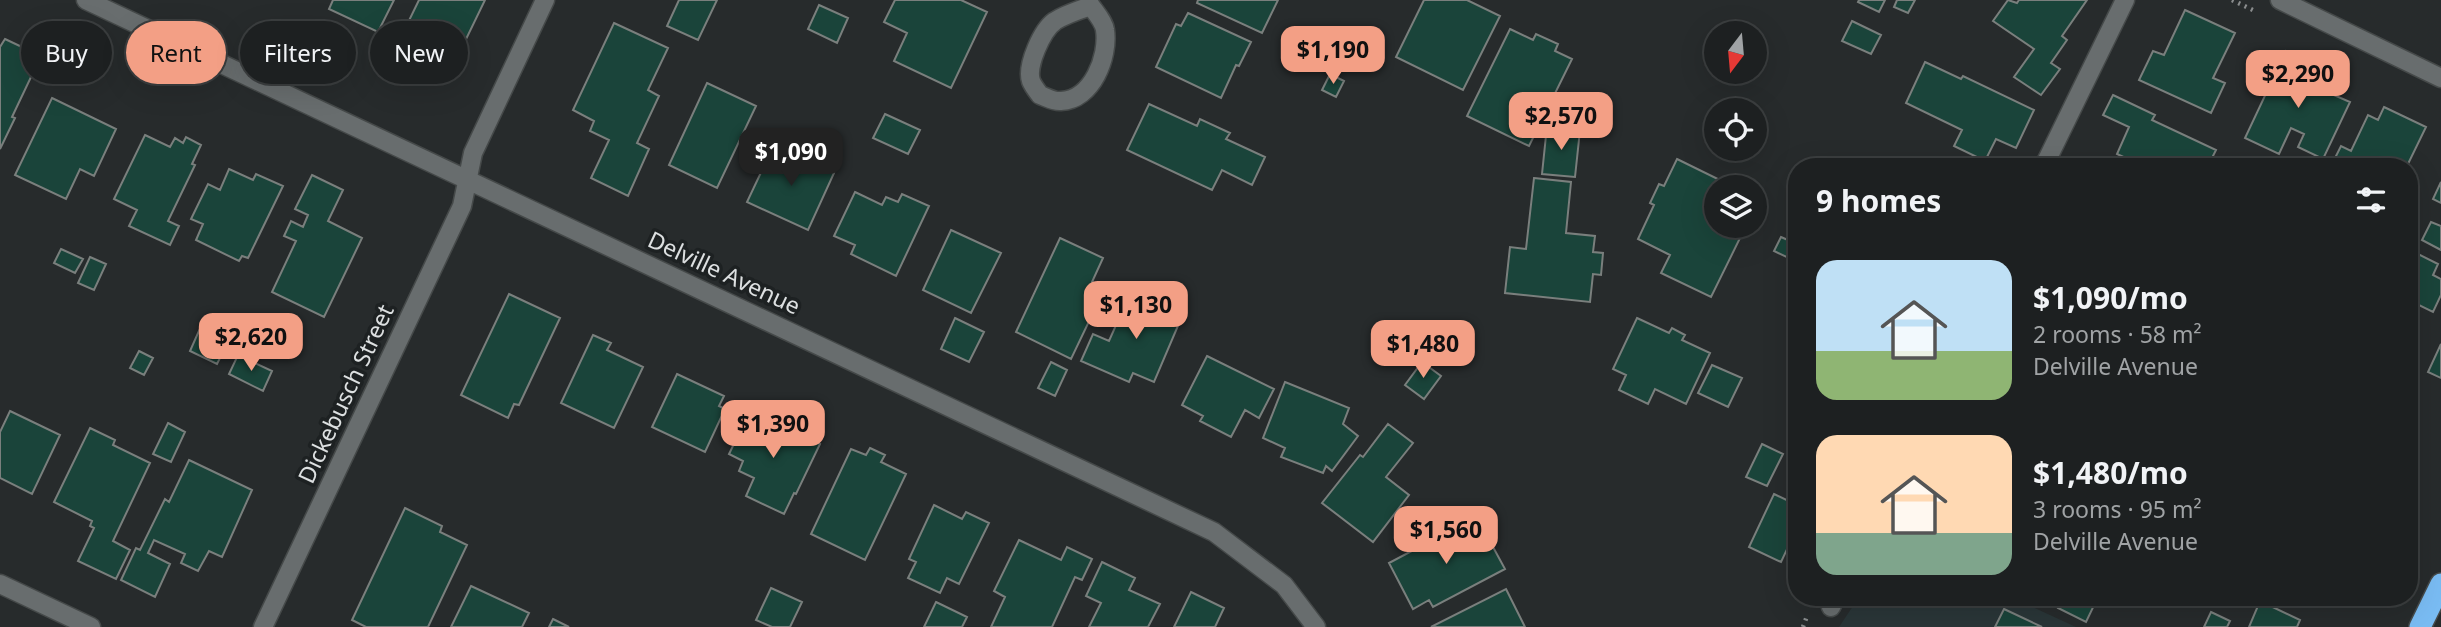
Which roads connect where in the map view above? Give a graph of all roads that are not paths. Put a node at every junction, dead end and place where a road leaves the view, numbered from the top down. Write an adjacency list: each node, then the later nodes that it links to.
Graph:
1 (86, 0): 8 (street, Delville Avenue)
2 (545, 0): 8 (street, Dickebusch Street)
3 (2125, 0): 7 (street)
4 (2280, 0): 6 (street)
5 (1093, 3): 5 (street)
6 (2441, 78)
7 (2049, 158)
8 (468, 179): 12 (street, Dickebusch Street); 13 (street, Delville Avenue)
9 (0, 584): 11 (street)
10 (2441, 584): 14 (highway)
11 (91, 627)
12 (263, 627)
13 (1316, 627)
14 (2420, 627)

